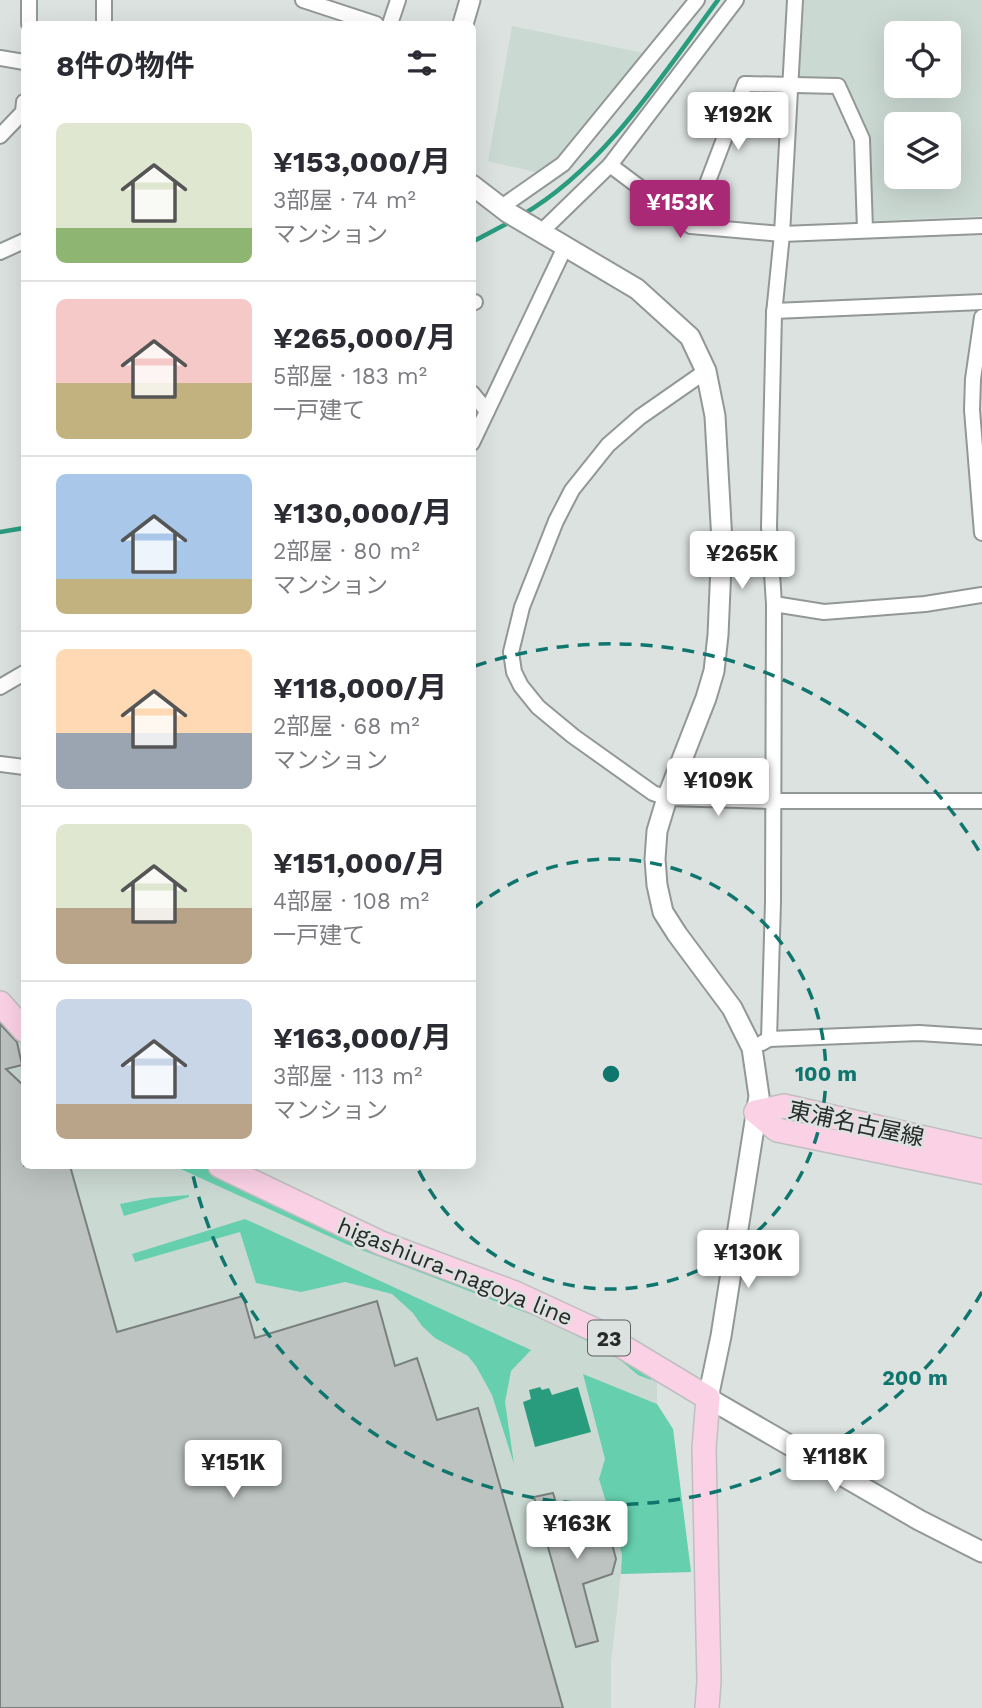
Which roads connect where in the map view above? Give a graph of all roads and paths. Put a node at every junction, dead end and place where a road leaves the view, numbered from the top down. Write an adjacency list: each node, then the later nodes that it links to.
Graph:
1 (29, 0): 9 (street)
2 (104, 0): 10 (street)
3 (303, 0): 11 (street)
4 (398, 0): 12 (street)
5 (470, 0): 13 (street)
6 (697, 0): 21 (street)
7 (736, 0): 19 (street)
8 (795, 0): 16 (street)
9 (29, 21)
10 (104, 21)
11 (367, 21)
12 (391, 21)
13 (464, 21)
14 (0, 58): 15 (street)
15 (21, 62)
16 (790, 84): 22 (street); 25 (street); 26 (street)
17 (21, 114): 18 (street)
18 (0, 136)
19 (610, 165): 22 (street); 24 (street)
20 (476, 188): 21 (street)
21 (503, 210): 24 (street)
22 (691, 226): 26 (street)
23 (982, 226): 25 (street)
24 (532, 228): 28 (street)
25 (865, 230): 26 (street)
26 (782, 234): 31 (street)
27 (21, 242): 29 (street)
28 (566, 245): 33 (street); 35 (street)
29 (0, 251)
30 (982, 302): 31 (street)
31 (774, 311): 39 (street)
32 (982, 317): 37 (street)
33 (706, 371): 44 (street); 44 (street)
34 (476, 398): 35 (street)
35 (487, 411): 36 (street)
36 (476, 434)
37 (982, 533)
38 (982, 595): 39 (street)
39 (774, 604): 45 (street)
40 (21, 675): 41 (street)
41 (0, 687)
42 (0, 764): 43 (street)
43 (21, 767)
44 (667, 798): 45 (street); 50 (street)
45 (772, 801): 46 (street); 50 (street)
46 (982, 801)
47 (0, 1003): 48 (main road)
48 (21, 1027)
49 (982, 1037): 50 (street)
50 (760, 1044): 51 (street)
51 (757, 1112): 52 (main road, 東浦名古屋線); 54 (main road, 東浦名古屋線); 55 (street)
52 (982, 1151)
53 (226, 1169): 55 (main road, higashiura-nagoya line / 23)
54 (982, 1172)
55 (708, 1398): 56 (street); 57 (main road)
56 (982, 1552)
57 (707, 1708)

